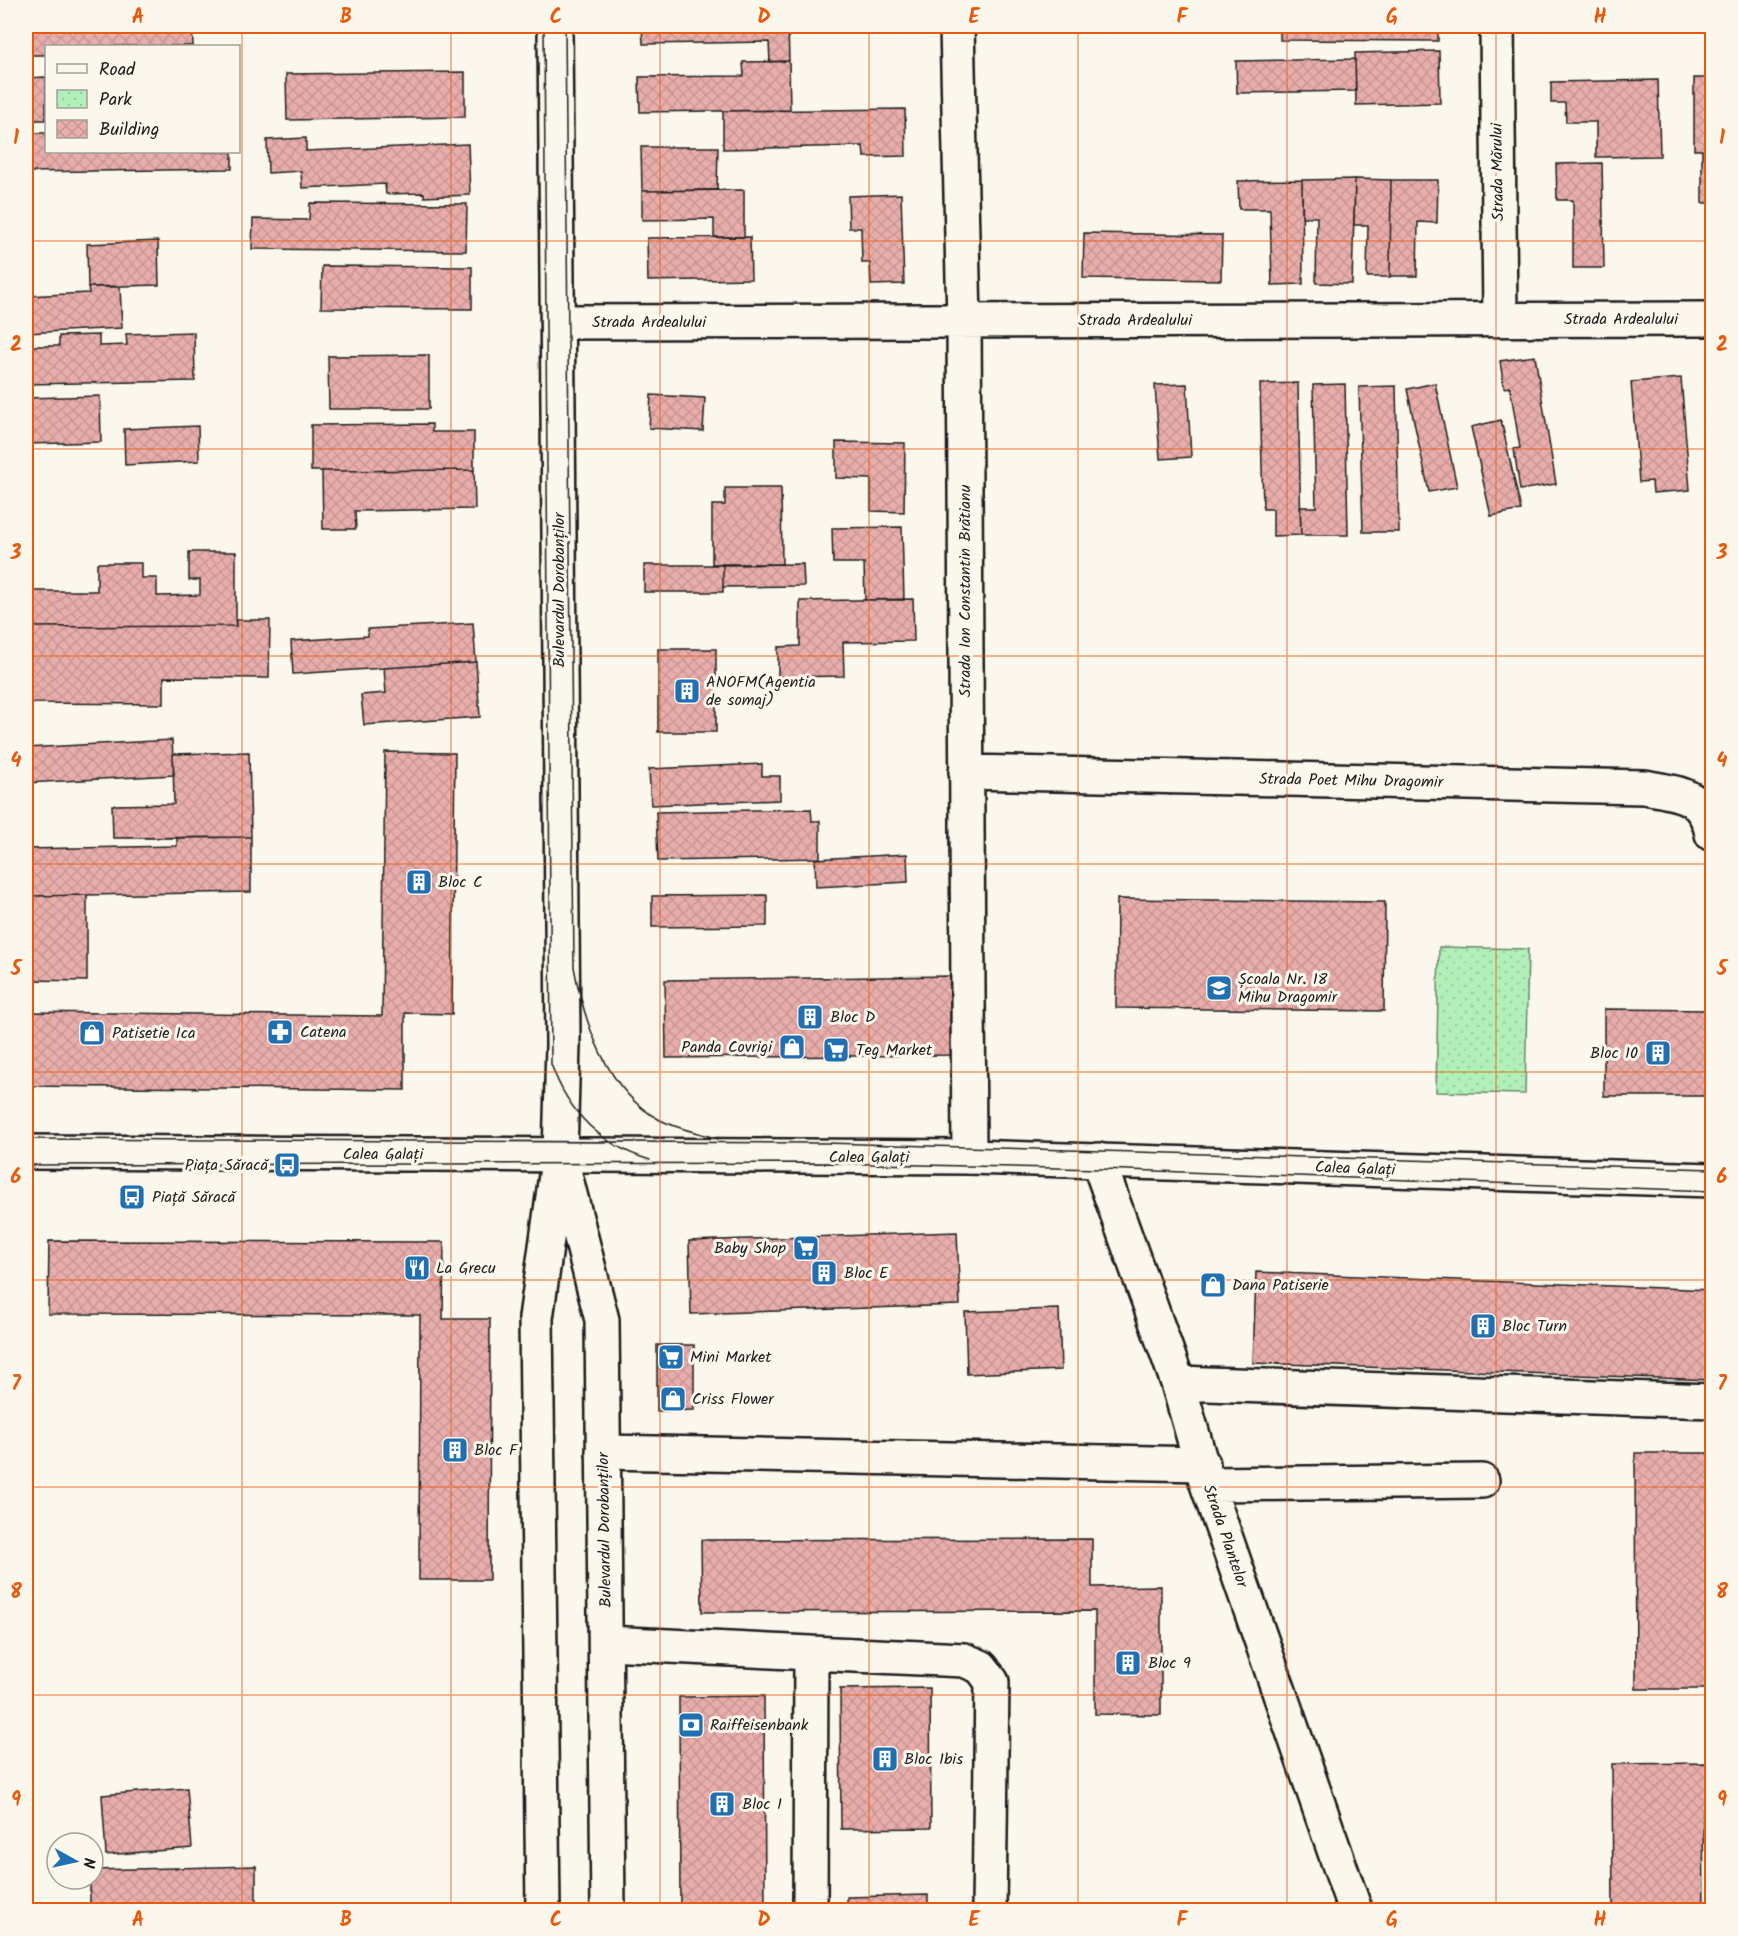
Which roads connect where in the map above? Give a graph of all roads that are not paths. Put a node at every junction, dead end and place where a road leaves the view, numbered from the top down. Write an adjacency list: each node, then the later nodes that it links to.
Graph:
1 (555, 26): 7 (main road, Bulevardul Dorobanților)
2 (957, 26): 6 (main road, Strada Ion Constantin Brătianu)
3 (1497, 26): 4 (main road, Strada Mărului)
4 (1500, 318): 5 (main road, Strada Ardealului); 6 (main road, Strada Ardealului)
5 (1713, 319)
6 (964, 321): 7 (main road, Strada Ardealului); 8 (main road, Strada Ion Constantin Brătianu)
7 (558, 322): 11 (main road, Bulevardul Dorobanților)
8 (966, 772): 9 (main road, Strada Poet Mihu Dragomir); 12 (main road, Strada Ion Constantin Brătianu)
9 (1713, 834)
10 (26, 1152): 11 (main road, Calea Galați)
11 (560, 1155): 12 (main road, Calea Galați); 17 (main road, Bulevardul Dorobanților); 22 (main road, Bulevardul Dorobanților)
12 (969, 1157): 13 (main road, Calea Galați)
13 (1098, 1160): 14 (main road, Calea Galați); 15 (main road, Strada Plantelor)
14 (1713, 1180)
15 (1178, 1383): 16 (main road); 18 (main road, Strada Plantelor)
16 (1713, 1401)
17 (603, 1452): 18 (main road); 20 (main road, Bulevardul Dorobanților)
18 (1205, 1474): 19 (main road); 26 (main road, Strada Plantelor)
19 (1482, 1481)
20 (607, 1643): 21 (main road); 23 (main road, Bulevardul Dorobanților)
21 (812, 1653): 24 (main road); 25 (main road)
22 (543, 1911)
23 (608, 1911)
24 (810, 1911)
25 (989, 1911)
26 (1355, 1911)

